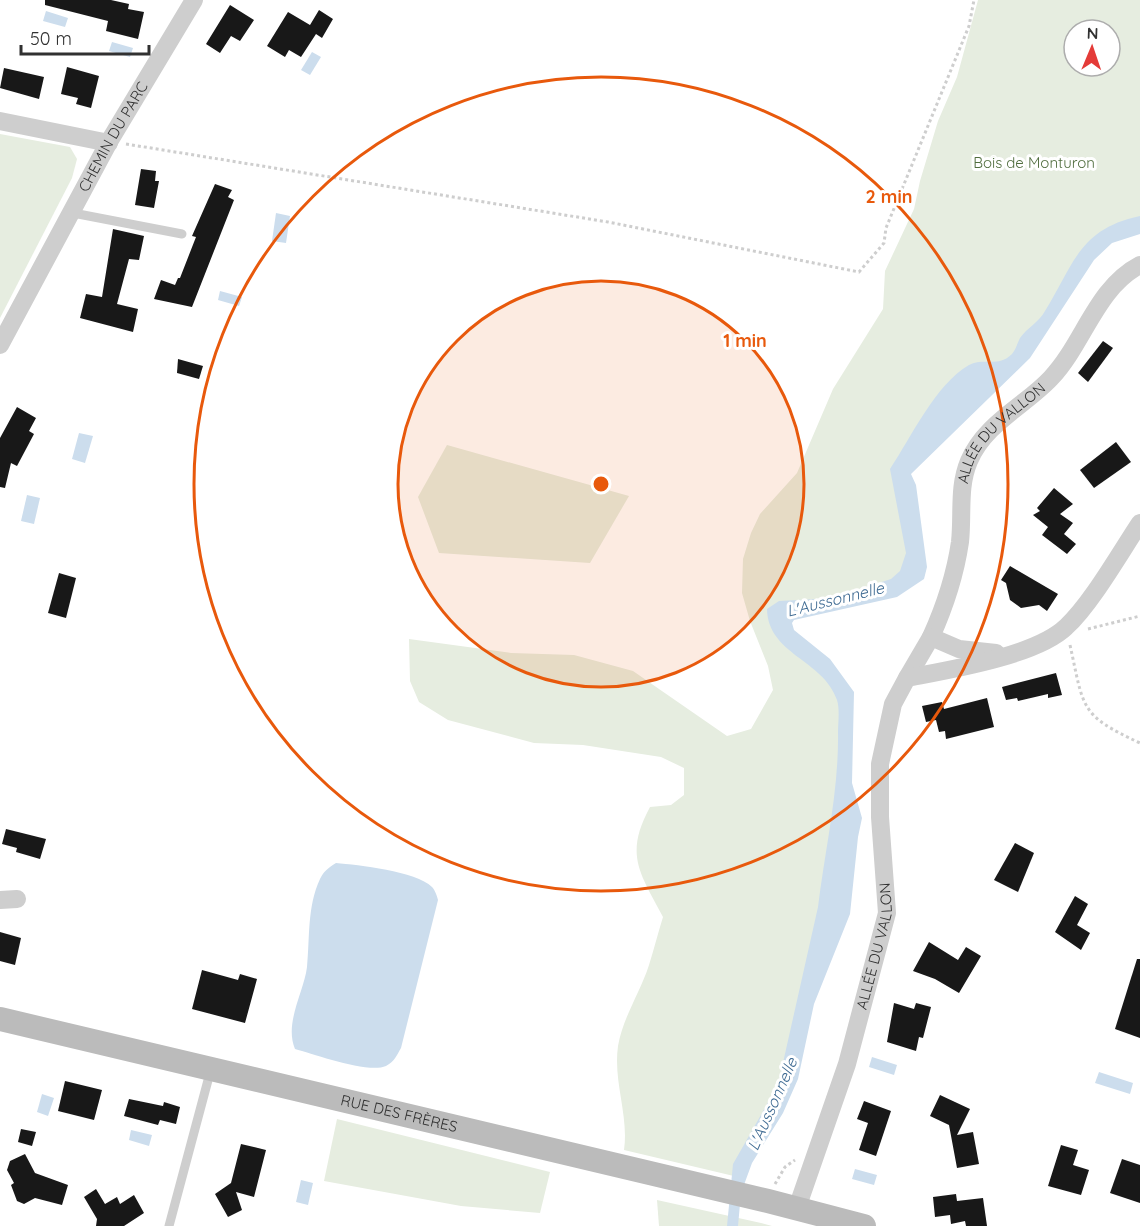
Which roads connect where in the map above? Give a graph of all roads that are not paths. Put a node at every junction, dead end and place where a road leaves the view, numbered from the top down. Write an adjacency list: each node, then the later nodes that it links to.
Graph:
1 (194, 0): 4 (street, CHEMIN DU PARC)
2 (0, 121): 3 (street)
3 (69, 137): 4 (street); 5 (street)
4 (109, 141): 5 (street, CHEMIN DU PARC)
5 (96, 167): 6 (street, CHEMIN DU PARC)
6 (73, 213): 7 (lane, CHEMIN DU PARC); 9 (street, CHEMIN DU PARC)
7 (182, 234)
8 (1140, 265): 11 (street, ALLÉE DU VALLON)
9 (0, 345)
10 (1140, 523): 12 (street)
11 (931, 637): 12 (street); 13 (street, ALLÉE DU VALLON)
12 (1006, 654): 13 (street)
13 (907, 678): 16 (street, ALLÉE DU VALLON)
14 (0, 1020): 15 (main road, RUE DES FRÈRES)
15 (210, 1069): 16 (main road, RUE DES FRÈRES); 17 (lane)
16 (797, 1208): 18 (main road, RUE DES FRÈRES)
17 (170, 1226)
18 (864, 1226)

